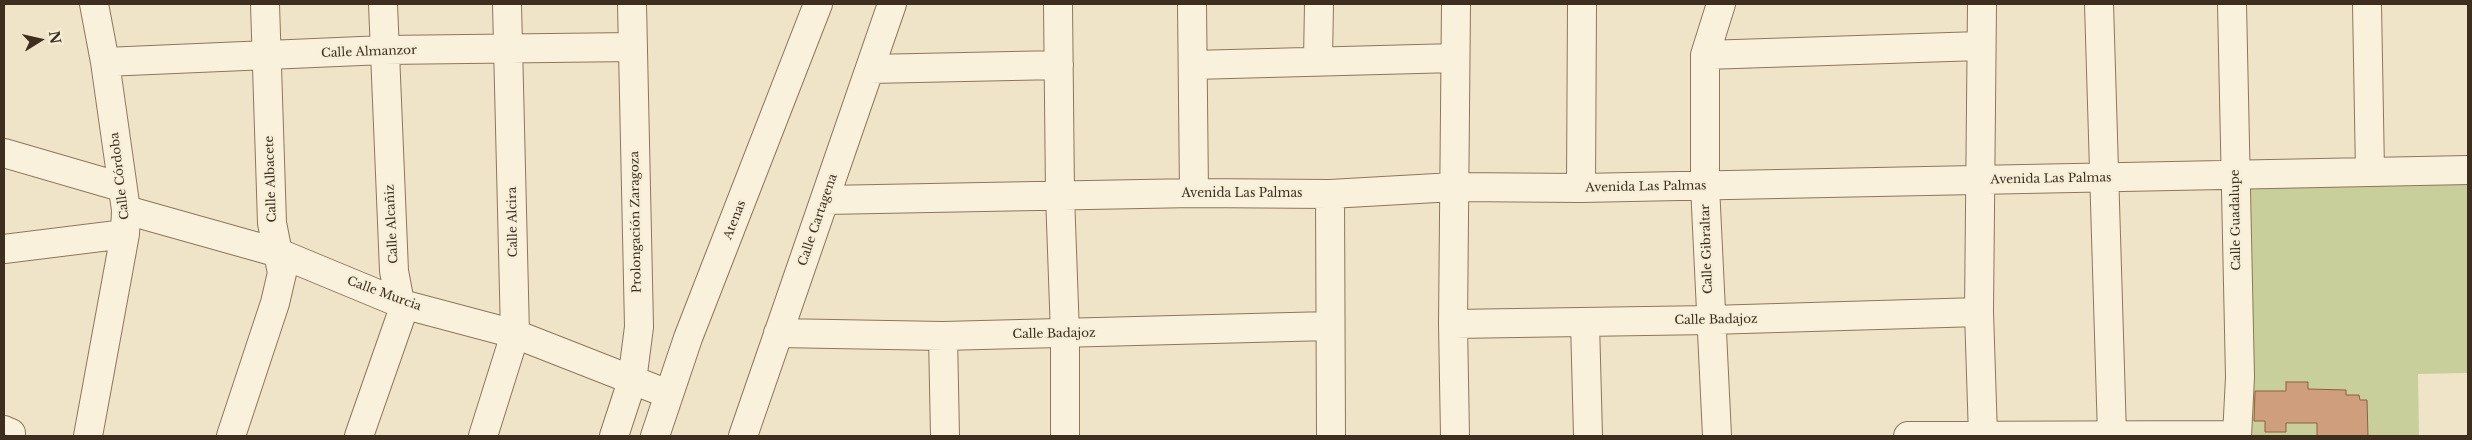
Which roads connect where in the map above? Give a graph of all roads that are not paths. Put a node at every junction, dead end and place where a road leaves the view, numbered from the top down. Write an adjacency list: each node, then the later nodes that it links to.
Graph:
1 (94, 4): 26 (street, Calle Córdoba)
2 (266, 4): 22 (street, Calle Albacete)
3 (383, 4): 21 (street, Calle Alcañiz)
4 (507, 4): 20 (street, Calle Alcira)
5 (632, 4): 18 (street, Prolongación Zaragoza)
6 (818, 4): 57 (street, Atenas)
7 (892, 4): 29 (street, Calle Cartagena)
8 (1058, 4): 28 (street)
9 (1192, 4): 27 (street)
10 (1319, 4): 25 (street)
11 (1456, 4): 24 (street)
12 (1582, 4): 38 (street)
13 (1721, 4): 23 (street, Calle Gibraltar)
14 (1982, 4): 19 (street)
15 (2099, 4): 34 (street)
16 (2232, 4): 33 (street, Calle Guadalupe)
17 (2367, 4): 32 (street)
18 (633, 46): 20 (street, Calle Almanzor); 56 (street, Prolongación Zaragoza)
19 (1980, 46): 23 (street); 35 (street)
20 (508, 49): 21 (street, Calle Almanzor); 53 (street, Calle Alcira)
21 (384, 50): 22 (street, Calle Almanzor); 46 (street, Calle Alcañiz)
22 (267, 56): 26 (street, Calle Almanzor); 45 (street, Calle Albacete)
23 (1705, 56): 36 (street, Calle Gibraltar)
24 (1455, 58): 25 (street); 37 (street)
25 (1318, 60): 27 (street)
26 (105, 62): 43 (street, Calle Córdoba)
27 (1193, 65): 39 (street)
28 (1058, 66): 29 (street); 41 (street)
29 (870, 69): 42 (street, Calle Cartagena)
30 (4, 153): 43 (street, Calle Murcia)
31 (2468, 170): 32 (street, Avenida Las Palmas)
32 (2370, 172): 33 (street, Avenida Las Palmas)
33 (2235, 176): 34 (street, Avenida Las Palmas); 59 (street, Calle Guadalupe)
34 (2103, 178): 35 (street, Avenida Las Palmas); 58 (street)
35 (1980, 180): 36 (street, Avenida Las Palmas); 47 (street)
36 (1705, 186): 38 (street, Avenida Las Palmas); 48 (street, Calle Gibraltar)
37 (1454, 187): 38 (street, Avenida Las Palmas); 40 (street, Avenida Las Palmas); 50 (street)
38 (1581, 188)
39 (1194, 193): 40 (street, Avenida Las Palmas); 41 (street, Avenida Las Palmas)
40 (1330, 194): 51 (street)
41 (1060, 195): 42 (street, Avenida Las Palmas); 54 (street)
42 (824, 200): 52 (street, Calle Cartagena)
43 (124, 210): 44 (street); 45 (street, Calle Murcia); 60 (street, Calle Córdoba)
44 (4, 249)
45 (279, 253): 46 (street, Calle Murcia); 61 (street, Calle Albacete)
46 (402, 304): 53 (street, Calle Murcia); 62 (street, Calle Alcañiz)
47 (1979, 312): 48 (street, Calle Badajoz); 74 (street)
48 (1710, 320): 49 (street, Calle Badajoz); 72 (street, Calle Gibraltar)
49 (1585, 322): 50 (street, Calle Badajoz); 71 (street)
50 (1453, 324): 70 (street)
51 (1330, 326): 54 (street, Calle Badajoz); 69 (street)
52 (778, 333): 55 (street, Calle Badajoz); 66 (street, Calle Cartagena)
53 (515, 334): 56 (street, Calle Murcia); 63 (street, Calle Alcira)
54 (1065, 334): 55 (street, Calle Badajoz); 68 (street)
55 (942, 336): 67 (street)
56 (632, 381): 57 (street, Calle Murcia); 64 (street, Prolongación Zaragoza)
57 (668, 394): 65 (street, Atenas)
58 (2112, 435): 59 (street); 74 (street)
59 (2237, 435)
60 (88, 436)
61 (231, 436)
62 (359, 436)
63 (483, 436)
64 (614, 436)
65 (655, 436)
66 (743, 436)
67 (945, 436)
68 (1065, 436)
69 (1330, 436)
70 (1455, 436)
71 (1588, 436)
72 (1717, 436)
73 (1908, 436): 74 (street)
74 (1983, 436)

